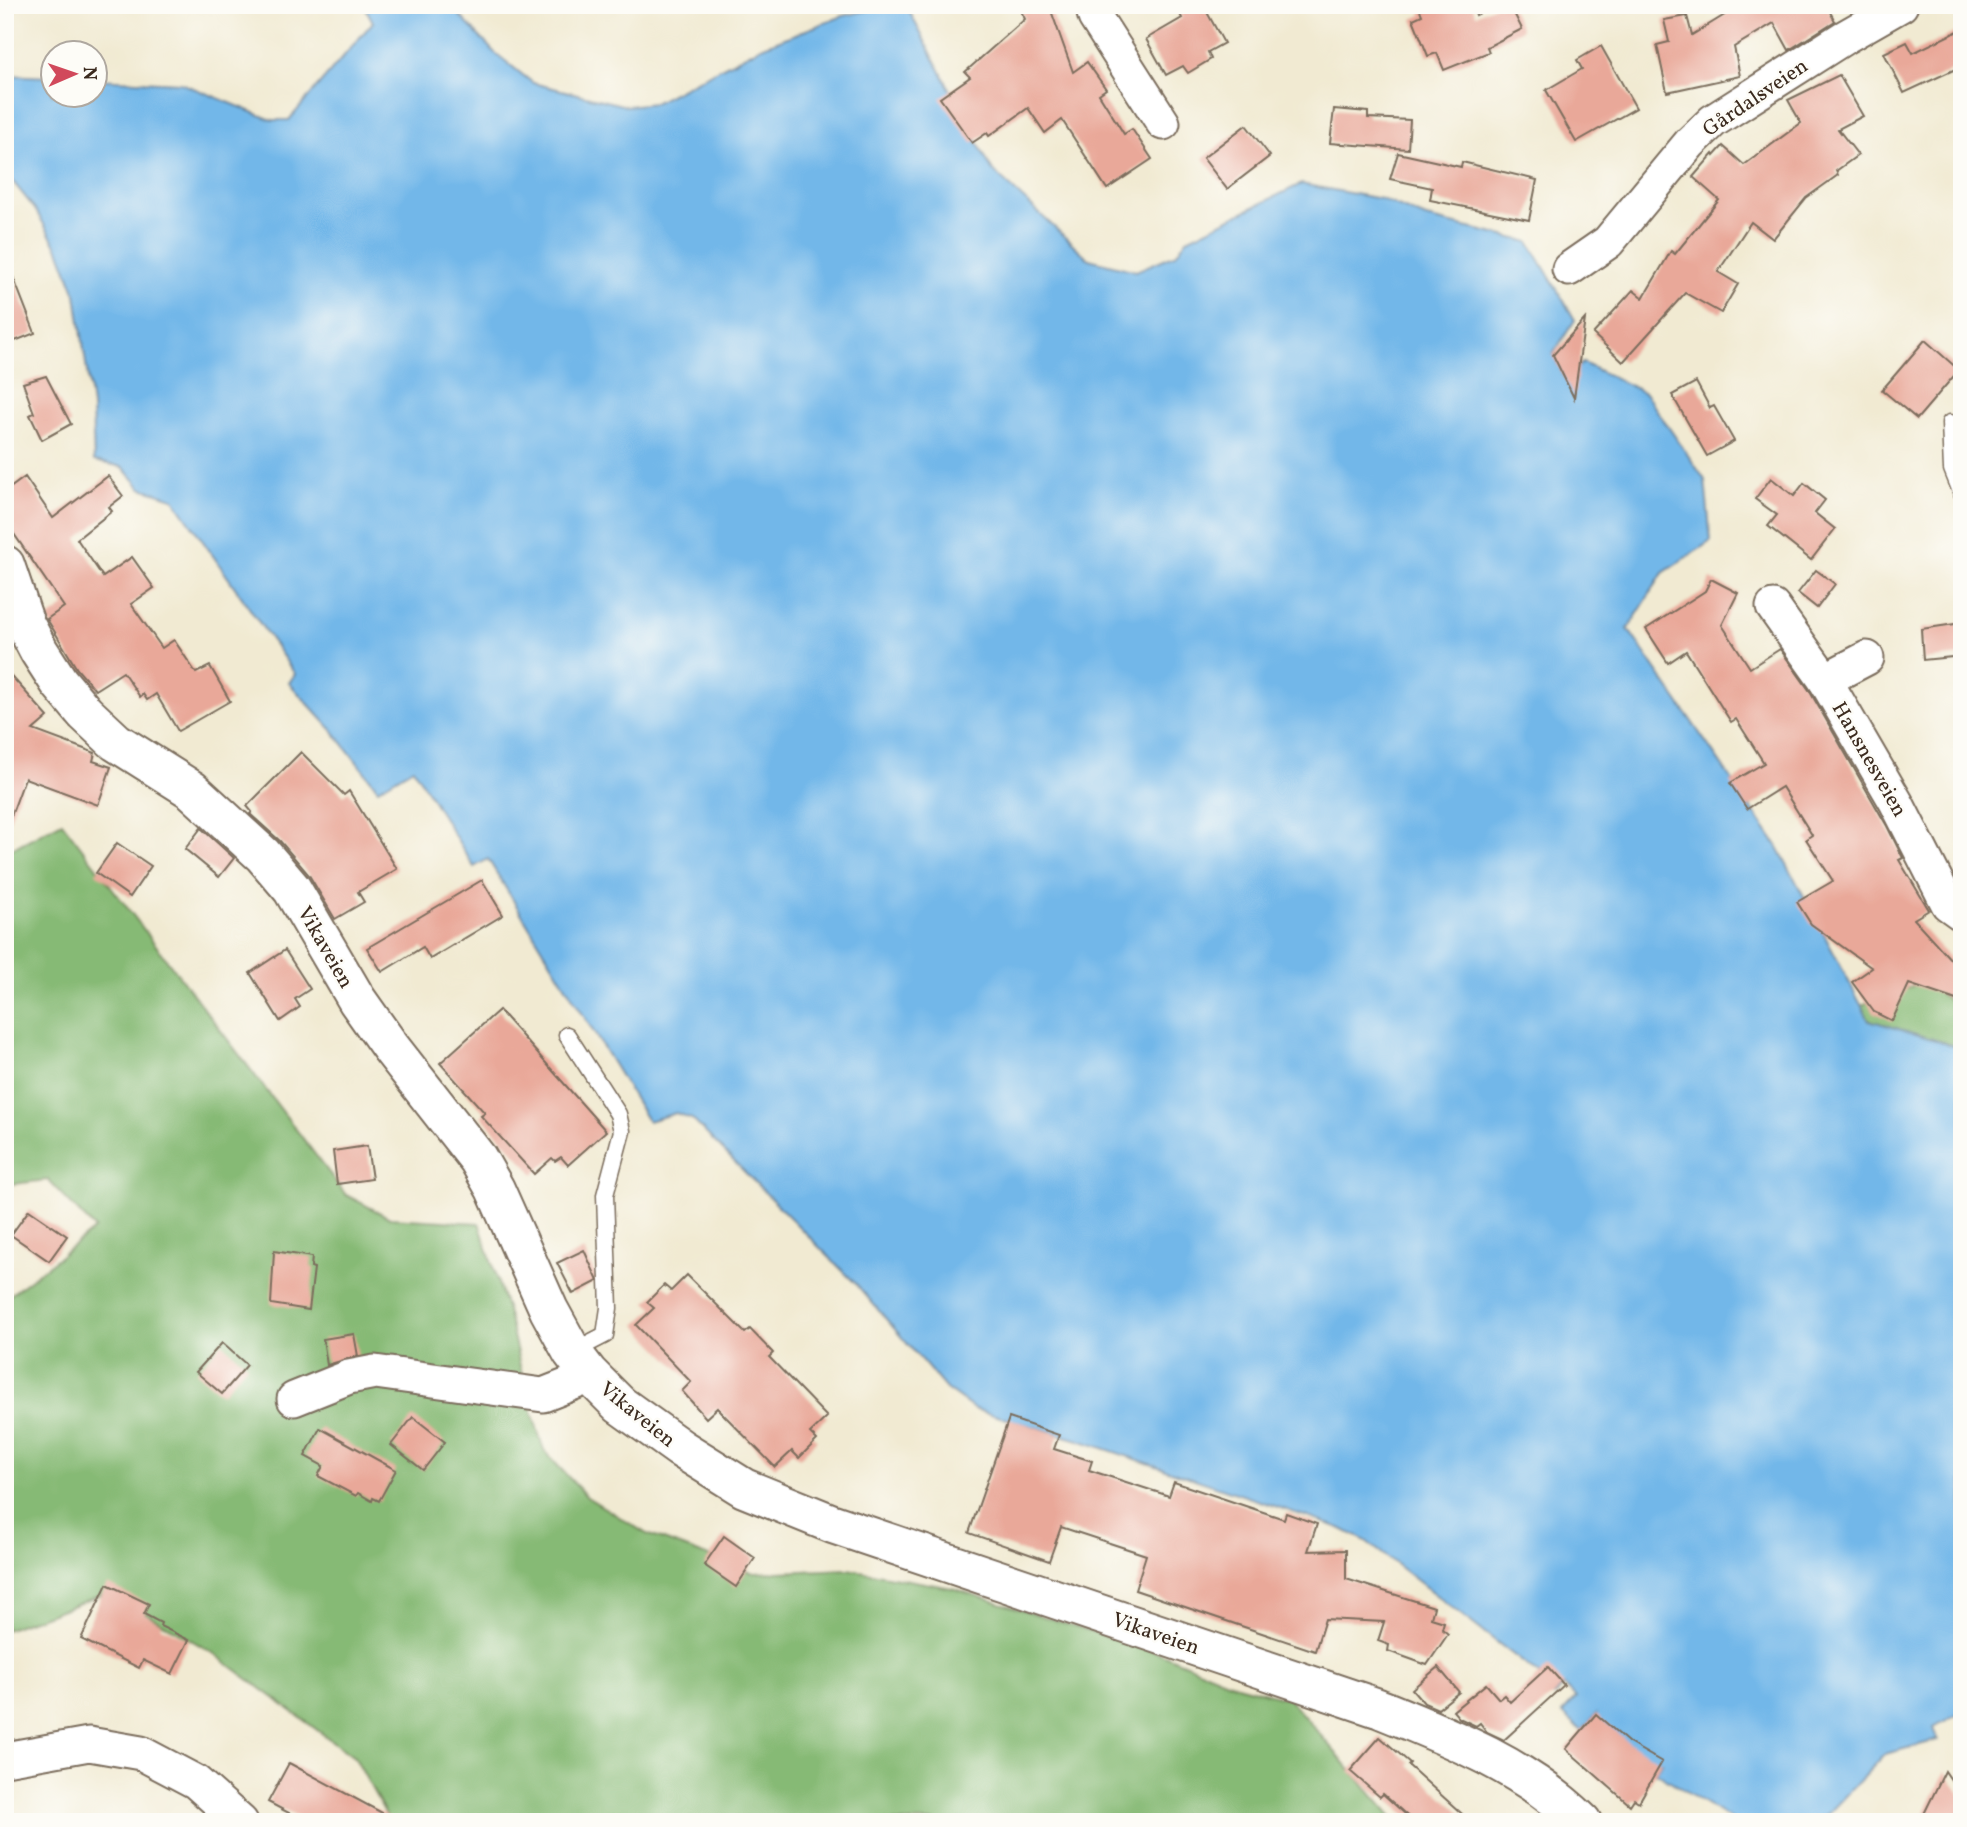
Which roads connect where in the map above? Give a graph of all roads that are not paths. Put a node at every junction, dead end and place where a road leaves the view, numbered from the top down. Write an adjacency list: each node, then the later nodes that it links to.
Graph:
1 (1093, 5): 3 (street)
2 (1900, 5): 4 (street, Gårdalsveien)
3 (1163, 123)
4 (1569, 269)
5 (1950, 423): 6 (lane)
6 (1962, 494)
7 (5, 565): 13 (main road, Vikaveien)
8 (1773, 607): 10 (street, Hansnesveien)
9 (1867, 658): 10 (street)
10 (1825, 680): 11 (street, Hansnesveien)
11 (1962, 914)
12 (567, 1035): 13 (lane)
13 (580, 1362): 14 (street); 17 (main road, Vikaveien)
14 (294, 1399)
15 (5, 1759): 16 (street)
16 (241, 1822)
17 (1582, 1822)

